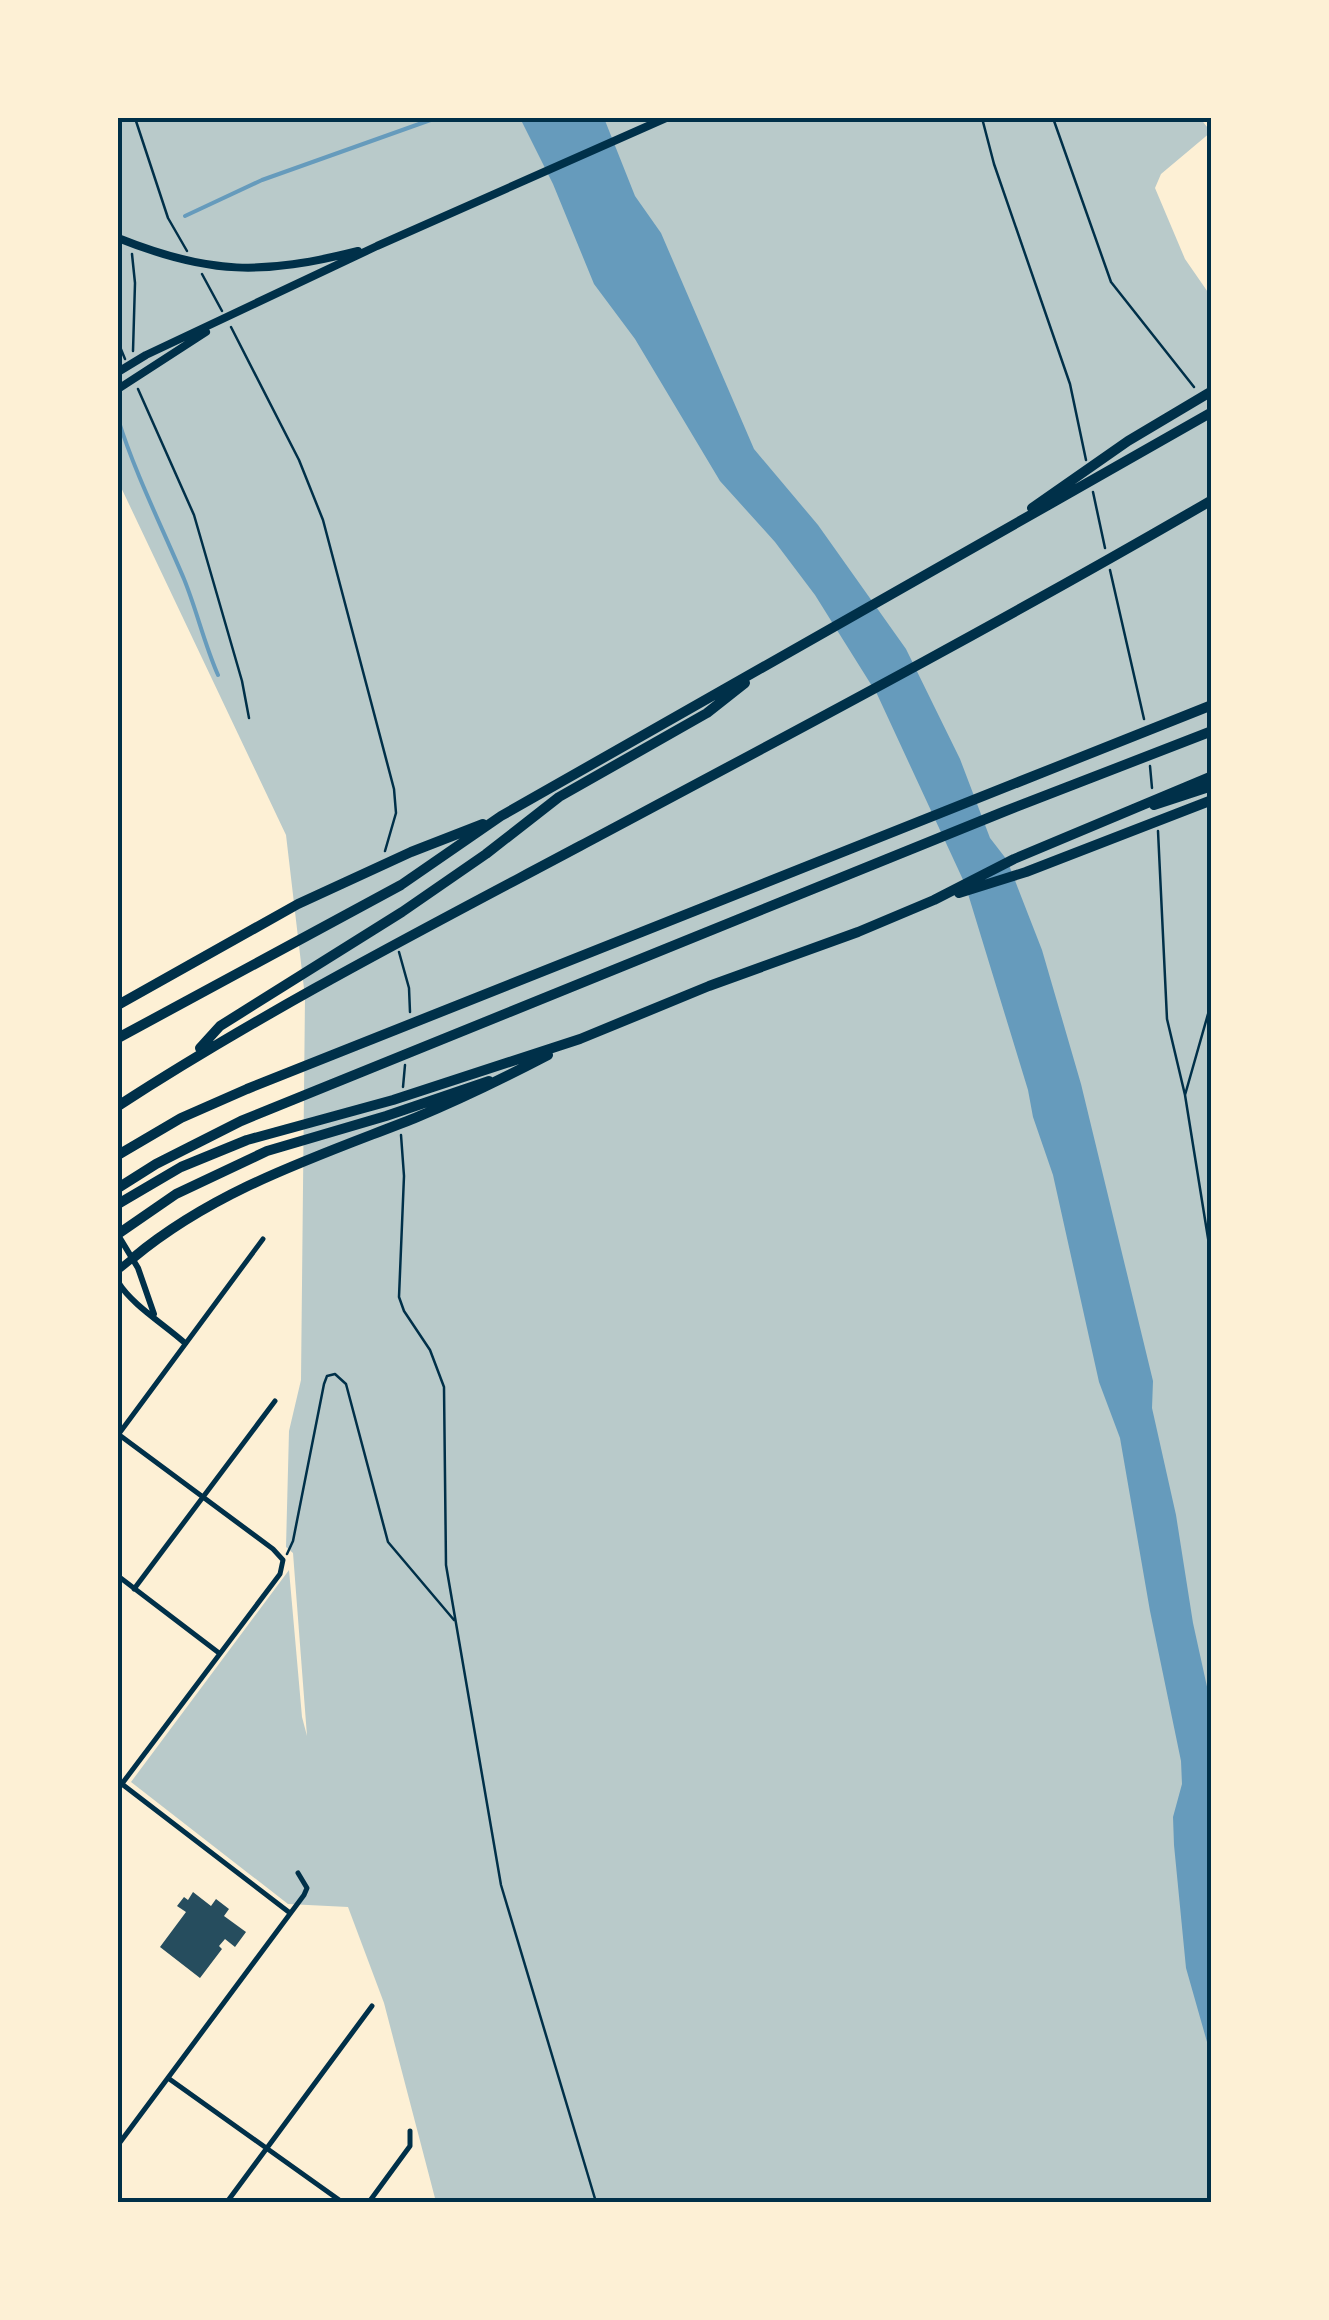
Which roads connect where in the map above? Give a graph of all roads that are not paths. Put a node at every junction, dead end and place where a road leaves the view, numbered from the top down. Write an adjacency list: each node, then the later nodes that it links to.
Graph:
1 (666, 118): 3 (main road)
2 (118, 238): 3 (main road)
3 (376, 246): 4 (main road)
4 (234, 314): 5 (main road); 6 (main road)
5 (118, 372)
6 (118, 389)
7 (1212, 391): 10 (highway)
8 (1212, 412): 10 (highway)
9 (1212, 500): 23 (highway)
10 (1010, 525): 11 (highway)
11 (775, 660): 17 (highway); 23 (highway)
12 (1212, 705): 26 (highway)
13 (1212, 732): 27 (highway)
14 (1212, 776): 18 (highway)
15 (1212, 786): 18 (highway)
16 (1212, 800): 19 (highway)
17 (501, 816): 20 (highway); 21 (highway)
18 (1119, 816): 19 (highway)
19 (934, 900): 22 (highway)
20 (118, 1005)
21 (118, 1038)
22 (580, 1040): 24 (highway); 28 (highway)
23 (193, 1057): 25 (highway)
24 (508, 1076): 29 (highway); 31 (highway)
25 (122, 1103)
26 (118, 1155)
27 (118, 1188)
28 (118, 1204)
29 (118, 1234): 31 (street)
30 (264, 1239): 35 (street)
31 (132, 1258): 32 (main road); 34 (street)
32 (118, 1270)
33 (118, 1282): 34 (street)
34 (155, 1315): 35 (street)
35 (185, 1343): 37 (street)
36 (276, 1401): 38 (street)
37 (118, 1434): 38 (street)
38 (204, 1499): 40 (street); 41 (street)
39 (118, 1576): 40 (street)
40 (134, 1589): 41 (street)
41 (220, 1653): 42 (street)
42 (119, 1785): 44 (street)
43 (298, 1873): 44 (street)
44 (290, 1914): 46 (street)
45 (372, 2006): 49 (street)
46 (168, 2078): 48 (street); 49 (street)
47 (410, 2132): 52 (street)
48 (118, 2145)
49 (266, 2148): 50 (street); 51 (street)
50 (226, 2202)
51 (342, 2202)
52 (369, 2202)

